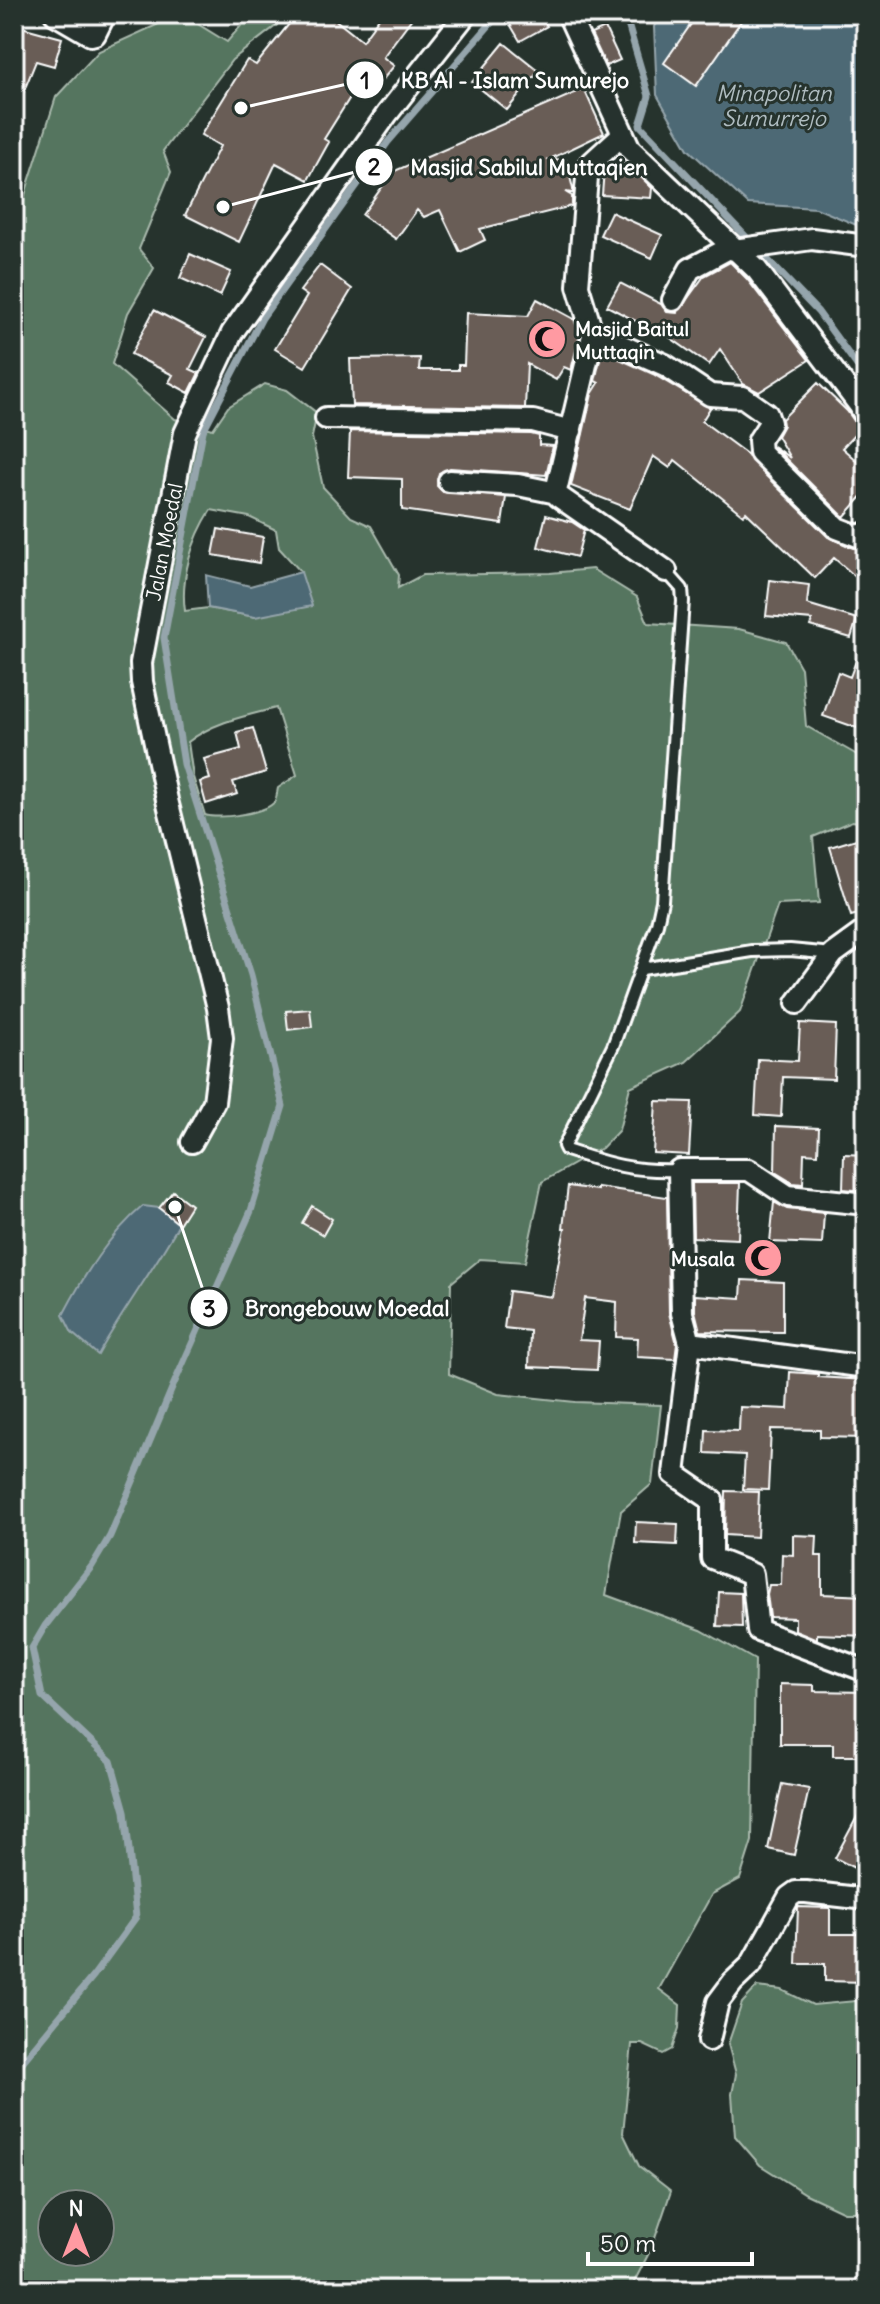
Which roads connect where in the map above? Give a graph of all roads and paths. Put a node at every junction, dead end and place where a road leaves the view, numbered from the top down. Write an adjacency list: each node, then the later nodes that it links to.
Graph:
1 (55, 14): 2 (street)
2 (105, 14)
3 (466, 14): 21 (street, Jalan Moedal)
4 (568, 14): 5 (street)
5 (622, 135): 7 (street); 9 (street)
6 (866, 246): 7 (street)
7 (733, 249): 8 (street); 11 (street)
8 (673, 300)
9 (593, 333): 12 (street); 15 (street)
10 (326, 418): 12 (street)
11 (866, 418)
12 (571, 431): 14 (street)
13 (449, 481): 14 (street)
14 (557, 493): 16 (street)
15 (866, 533)
16 (666, 571): 19 (lane)
17 (866, 930): 18 (street)
18 (833, 954): 19 (lane); 20 (street)
19 (642, 969): 22 (lane)
20 (797, 1003)
21 (192, 1142)
22 (679, 1170): 23 (street); 24 (street)
23 (866, 1204)
24 (690, 1343): 25 (street); 26 (street)
25 (866, 1367)
26 (866, 1671)
27 (866, 1899): 28 (street)
28 (709, 2040)

